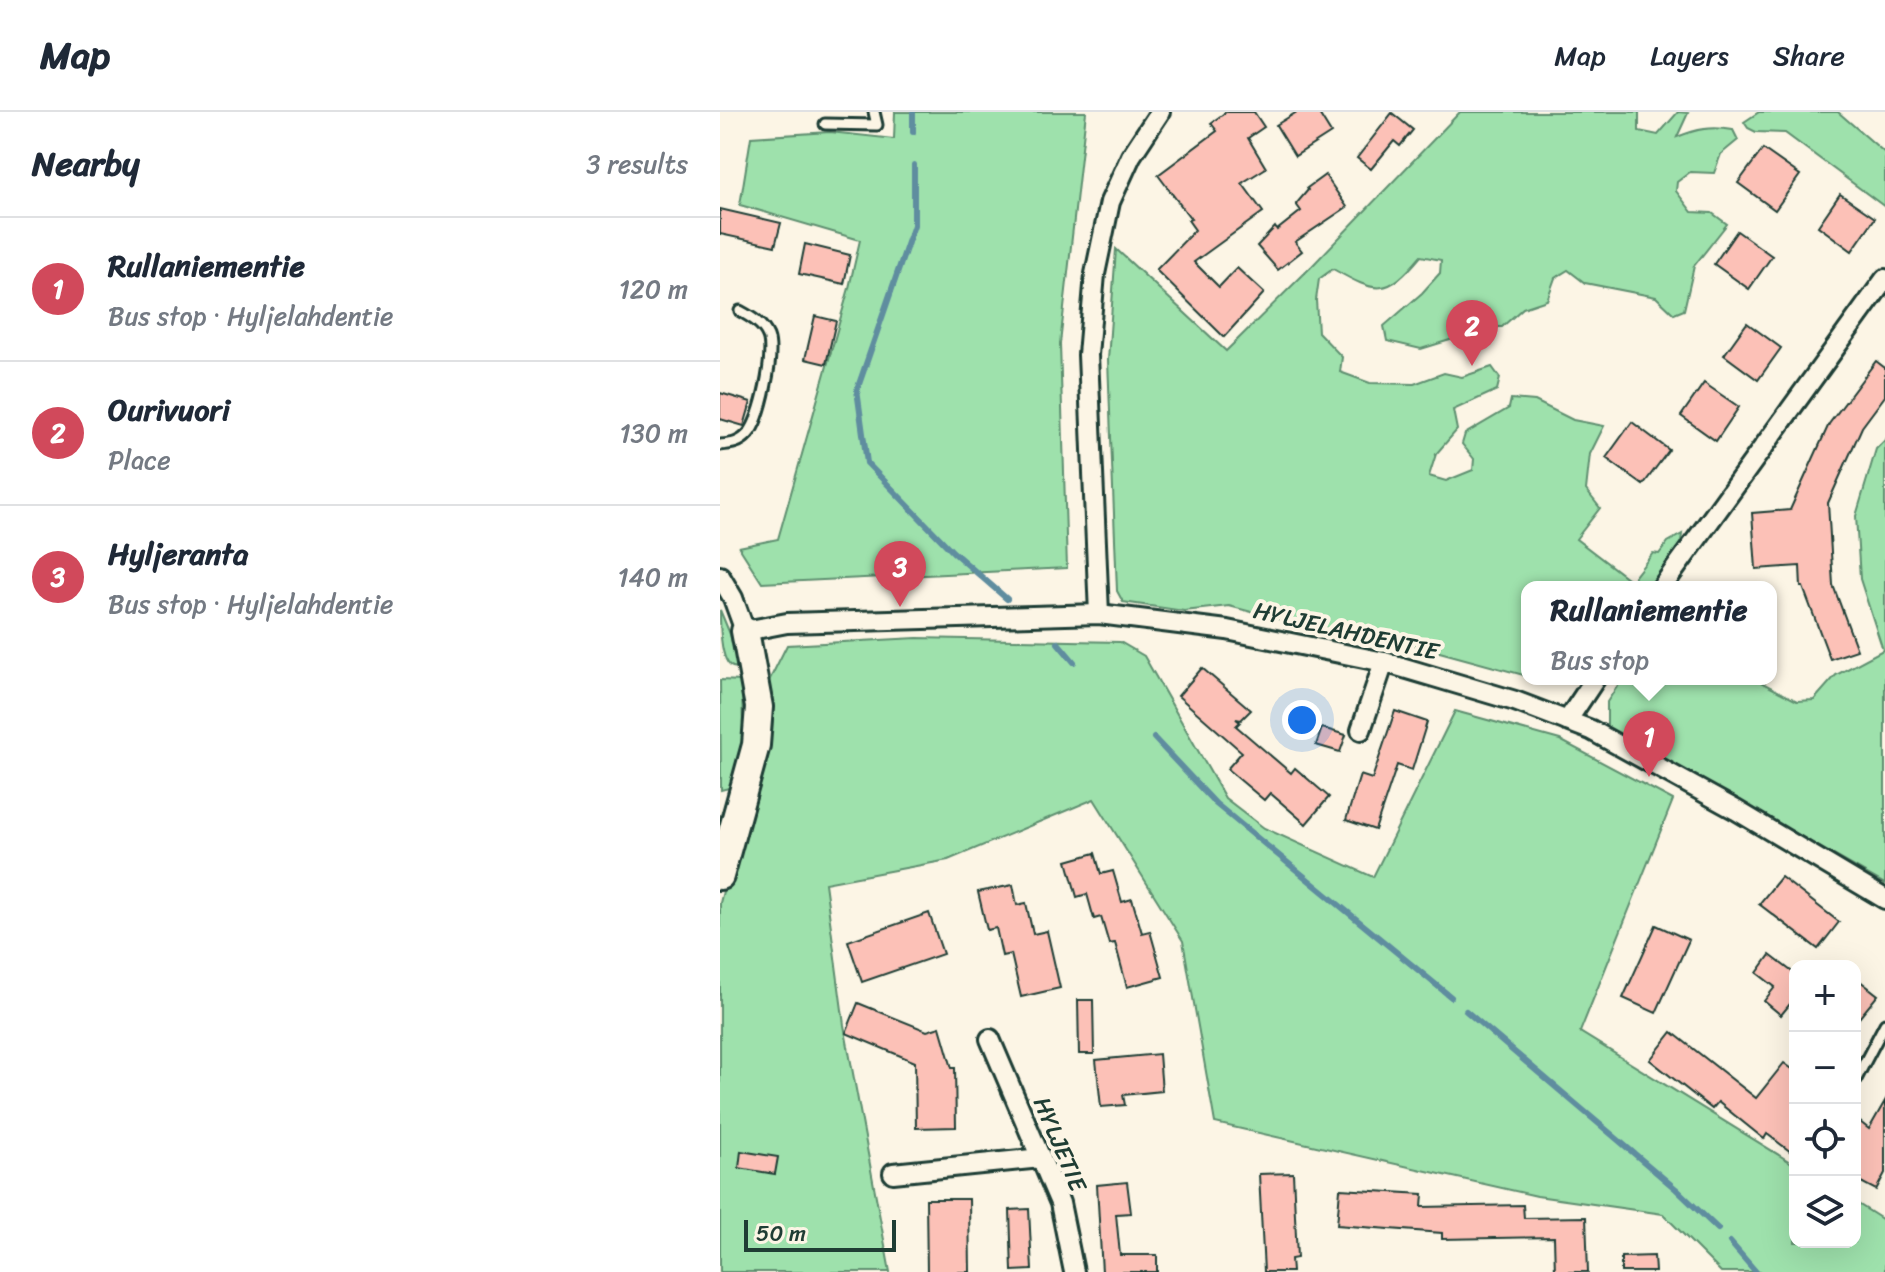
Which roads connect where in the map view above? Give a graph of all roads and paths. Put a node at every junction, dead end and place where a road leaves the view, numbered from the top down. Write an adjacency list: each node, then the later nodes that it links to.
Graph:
1 (874, 112): 3 (lane)
2 (1160, 112): 9 (street)
3 (825, 124)
4 (1885, 279): 8 (street)
5 (740, 311): 6 (lane)
6 (720, 445)
7 (720, 576): 10 (street)
8 (1666, 581)
9 (1099, 614): 10 (street, HYLJELAHDENTIE); 11 (street, HYLJELAHDENTIE)
10 (745, 631): 15 (street)
11 (1384, 662): 13 (street, HYLJELAHDENTIE); 14 (street)
12 (1591, 685): 13 (street)
13 (1567, 721): 16 (street, HYLJELAHDENTIE)
14 (1361, 730)
15 (720, 876)
16 (1885, 899)
17 (1885, 1024): 19 (lane)
18 (990, 1039): 20 (street, HYLJETIE)
19 (1861, 1070)
20 (1041, 1158): 21 (street); 22 (street, HYLJETIE)
21 (893, 1173)
22 (1074, 1272)

